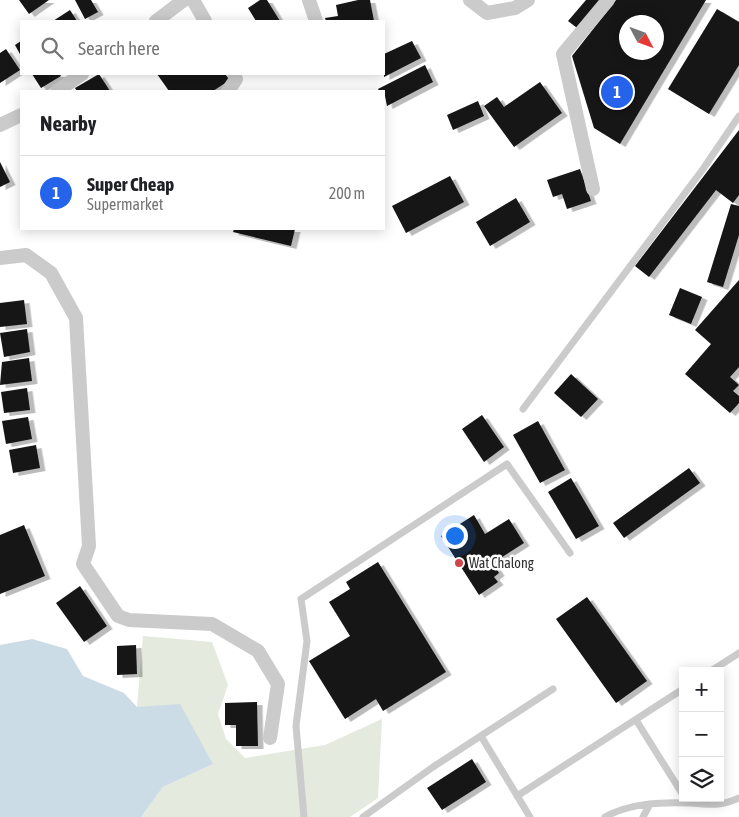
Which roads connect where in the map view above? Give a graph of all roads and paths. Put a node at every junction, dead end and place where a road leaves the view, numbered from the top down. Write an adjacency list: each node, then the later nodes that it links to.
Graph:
1 (184, 0): 7 (street)
2 (193, 0): 8 (street)
3 (309, 0): 9 (street)
4 (470, 0): 5 (street)
5 (528, 0)
6 (608, 0): 17 (street)
7 (157, 20)
8 (204, 20)
9 (316, 20)
10 (81, 75): 12 (street)
11 (234, 75): 13 (street)
12 (58, 90)
13 (229, 90)
14 (20, 115): 16 (street)
15 (739, 116): 19 (lane)
16 (0, 125)
17 (593, 188)
18 (0, 258): 27 (street)
19 (523, 409)
20 (570, 553): 34 (lane)
21 (739, 653): 22 (lane)
22 (718, 667)
23 (553, 689): 26 (lane)
24 (679, 692): 25 (lane)
25 (636, 720): 28 (lane); 29 (lane)
26 (481, 736): 29 (lane); 35 (lane)
27 (270, 738)
28 (679, 789)
29 (517, 796): 36 (lane)
30 (739, 798): 32 (lane)
31 (679, 802): 33 (lane)
32 (695, 802)
33 (650, 804): 37 (lane); 38 (lane)
34 (304, 817)
35 (363, 817)
36 (530, 817)
37 (605, 817)
38 (643, 817)

